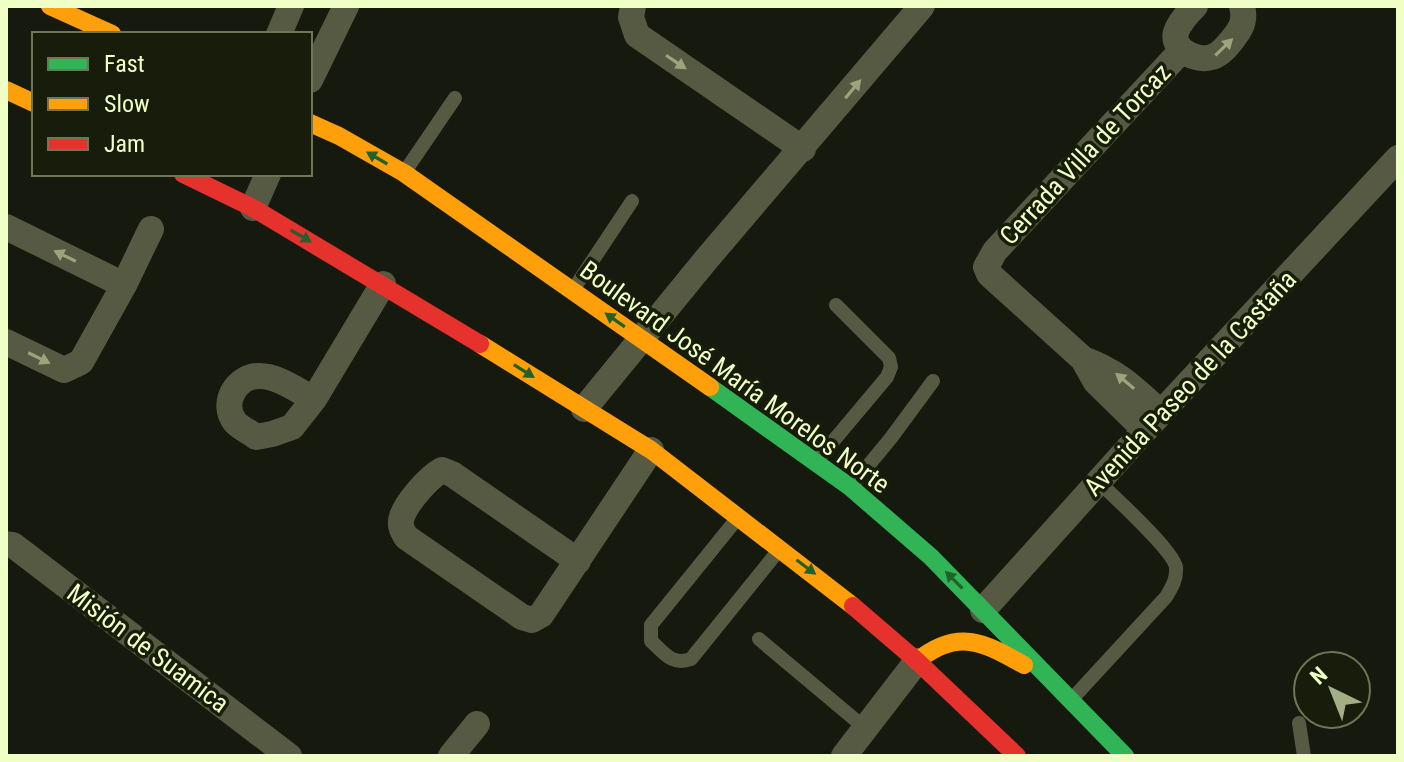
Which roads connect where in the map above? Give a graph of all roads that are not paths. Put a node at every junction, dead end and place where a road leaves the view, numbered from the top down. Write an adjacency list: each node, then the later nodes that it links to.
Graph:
1 (50, 6): 8 (main road)
2 (291, 6): 10 (street)
3 (346, 6): 12 (street)
4 (633, 6): 17 (street, one-way to 17)
5 (922, 6): 17 (street, one-way to 5)
6 (1195, 6): 11 (street, Cerrada Villa de Torcaz)
7 (1242, 6): 11 (street, Cerrada Villa de Torcaz, one-way to 7)
8 (76, 20): 9 (main road)
9 (107, 32)
10 (280, 32)
11 (1182, 50): 36 (street, Cerrada Villa de Torcaz)
12 (312, 76)
13 (32, 77): 14 (street)
14 (16, 97)
15 (455, 98): 19 (lane)
16 (312, 124): 19 (main road, Boulevard José María Morelos Norte, one-way to 16)
17 (803, 149): 31 (street)
18 (1398, 158): 36 (street, Avenida Paseo de la Castaña)
19 (404, 173): 29 (main road, Boulevard José María Morelos Norte)
20 (192, 176): 22 (main road)
21 (267, 176): 24 (street)
22 (223, 183): 24 (main road)
23 (632, 201): 29 (lane)
24 (253, 208): 27 (main road, one-way to 27)
25 (6, 227): 28 (street, one-way to 25)
26 (151, 229): 28 (street)
27 (383, 284): 34 (street); 35 (main road, one-way to 35)
28 (124, 285): 32 (street, one-way to 28)
29 (573, 291): 31 (main road, Boulevard José María Morelos Norte, one-way to 29)
30 (836, 305): 38 (lane)
31 (642, 339): 35 (street); 38 (main road, Boulevard José María Morelos Norte)
32 (6, 342)
33 (933, 381): 40 (lane)
34 (314, 399)
35 (584, 409): 37 (main road)
36 (1153, 422): 39 (street, Avenida Paseo de la Castaña)
37 (651, 450): 41 (main road); 44 (street)
38 (816, 461): 40 (main road, Boulevard José María Morelos Norte)
39 (1098, 481): 45 (street, Avenida Paseo de la Castaña); 50 (lane)
40 (850, 487): 45 (main road, Boulevard José María Morelos Norte, one-way to 40)
41 (739, 517): 43 (main road); 43 (lane)
42 (6, 544): 55 (street, Misión de Suamica)
43 (780, 548): 48 (main road, one-way to 48)
44 (578, 561): 44 (street)
45 (983, 610): 47 (main road); 50 (main road, Boulevard José María Morelos Norte)
46 (759, 639): 53 (lane)
47 (977, 642): 48 (main road); 49 (main road); 50 (main road)
48 (917, 661): 53 (street); 58 (main road)
49 (979, 663)
50 (1065, 694): 59 (main road, Boulevard José María Morelos Norte)
51 (998, 716): 58 (main road)
52 (477, 724): 56 (street)
53 (865, 728): 57 (street)
54 (1300, 730): 60 (lane)
55 (289, 756)
56 (451, 756)
57 (844, 756)
58 (1017, 756)
59 (1125, 756)
60 (1304, 756)

